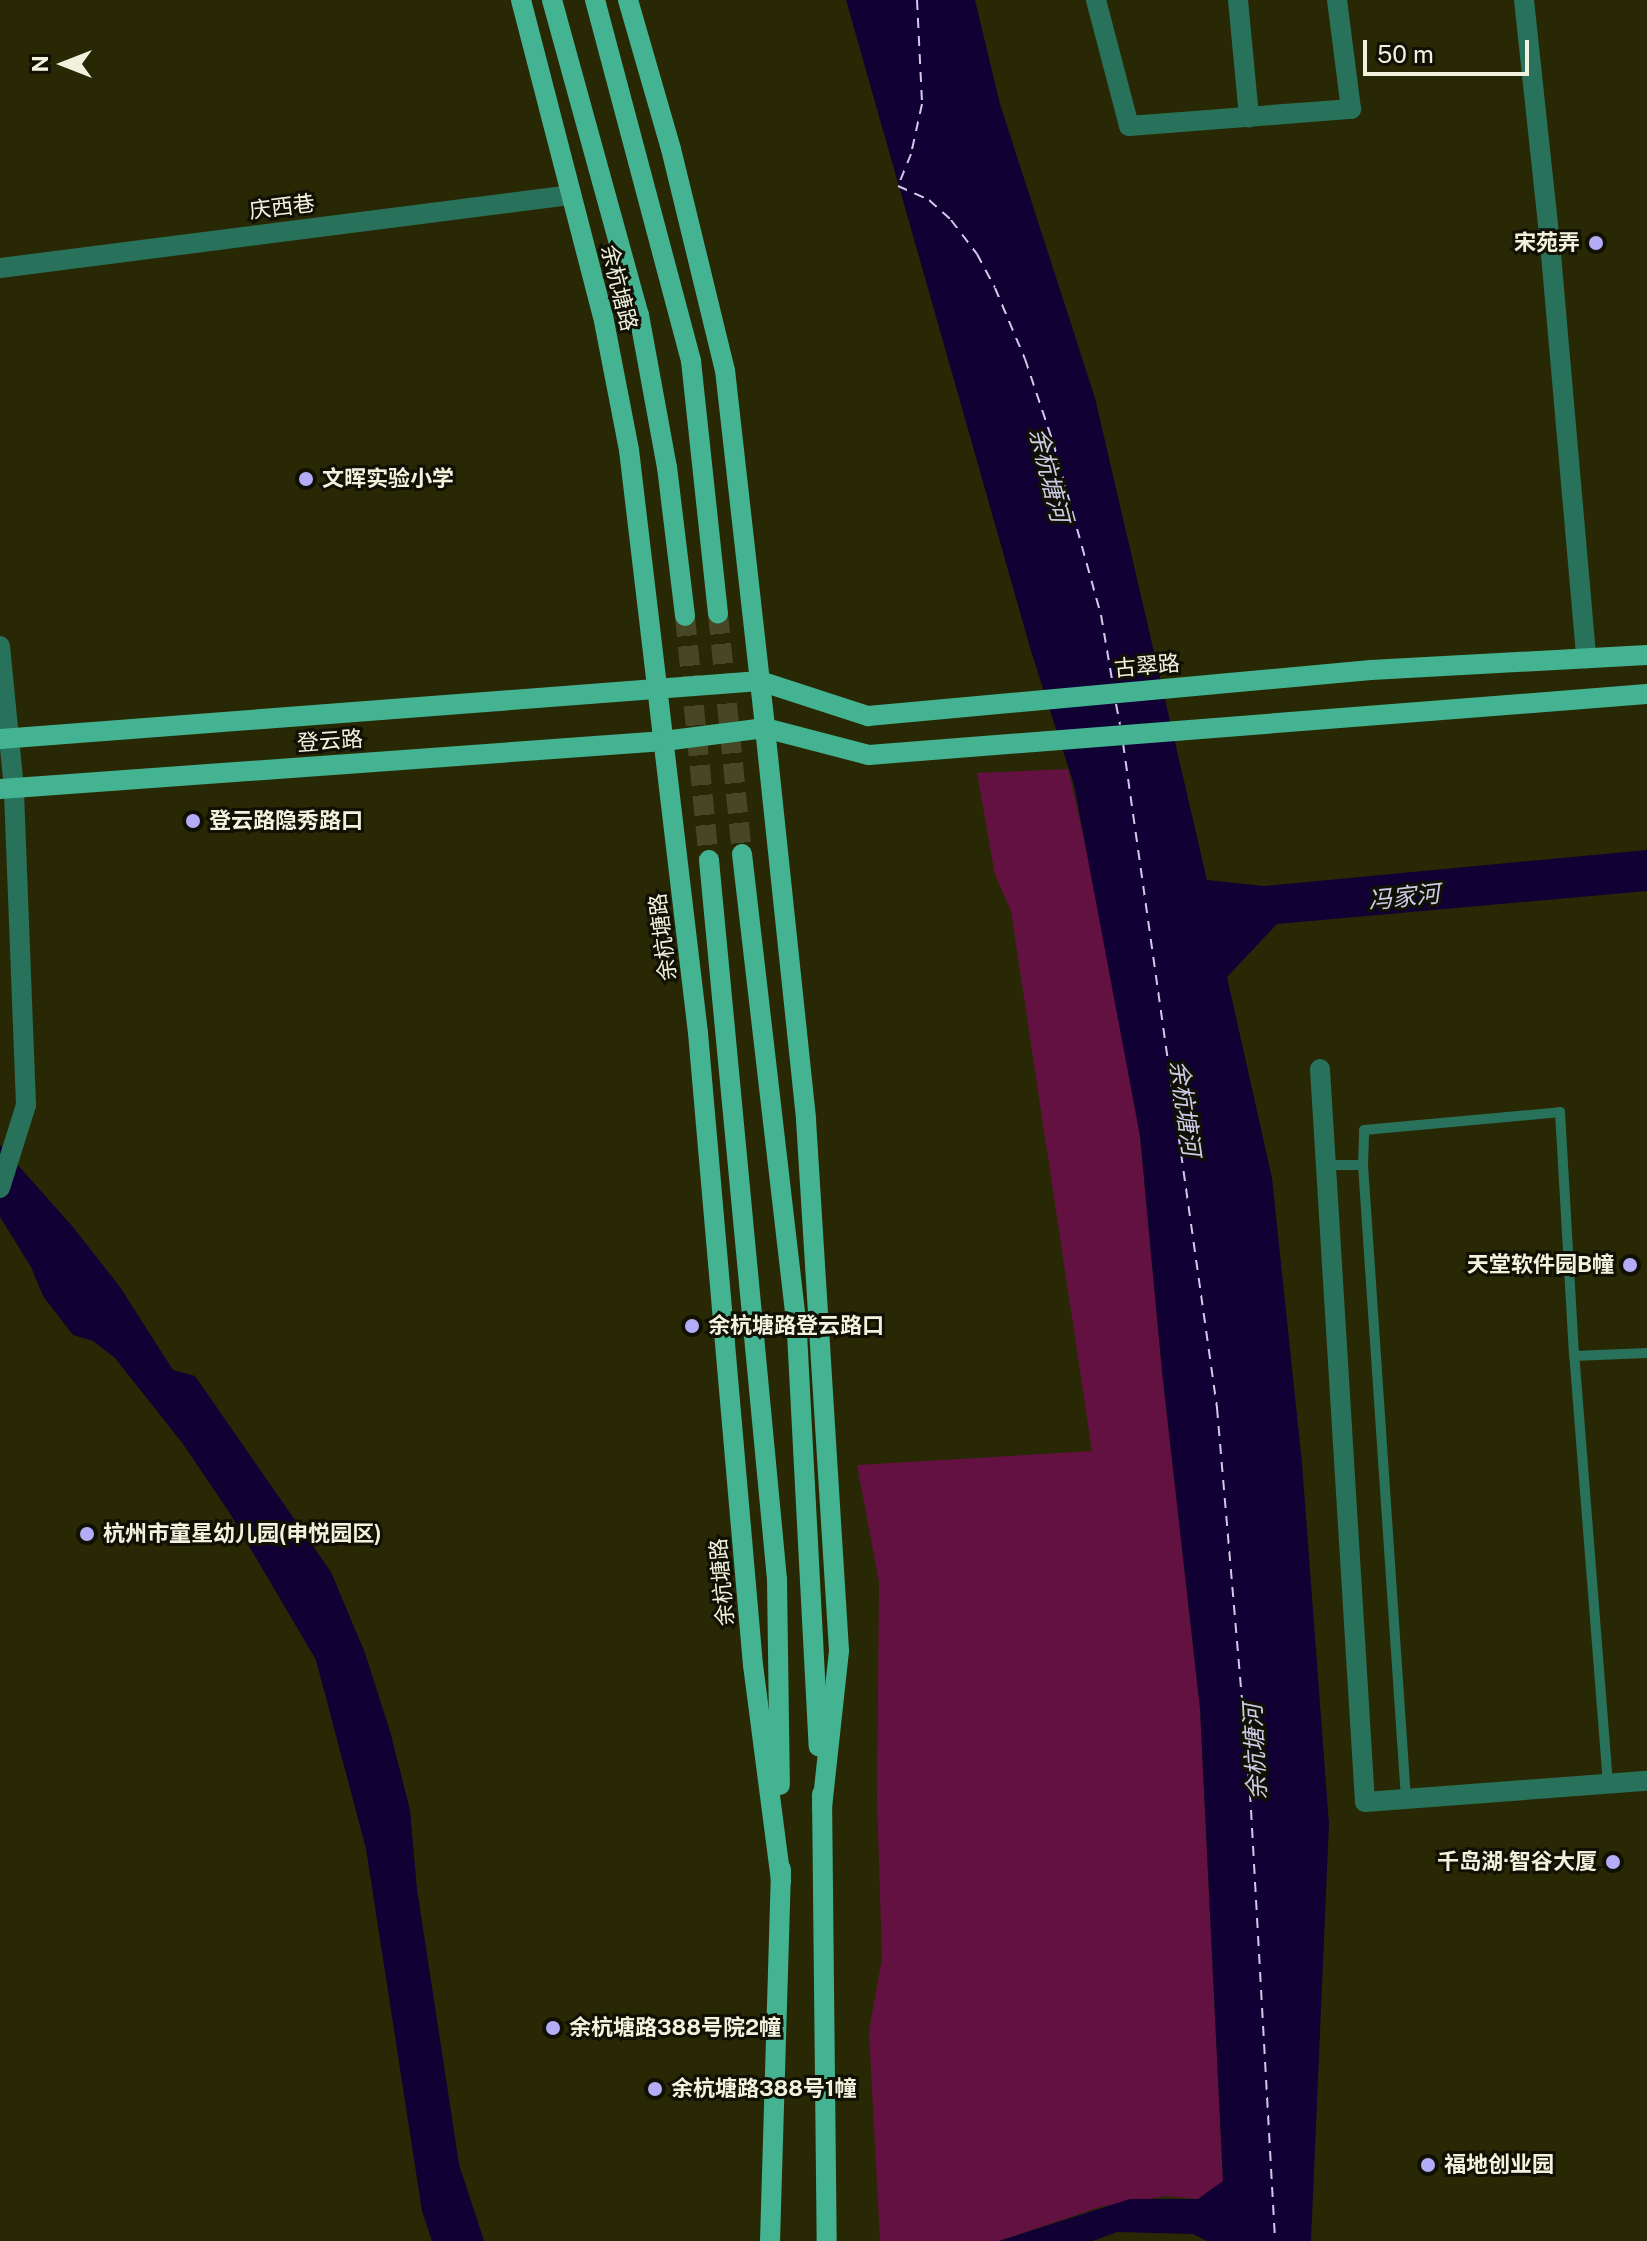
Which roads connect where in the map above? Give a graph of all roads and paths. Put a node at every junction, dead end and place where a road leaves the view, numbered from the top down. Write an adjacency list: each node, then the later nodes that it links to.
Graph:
1 (521, 0): 10 (main road, 余杭塘路)
2 (552, 0): 13 (main road, 余杭塘路)
3 (595, 0): 12 (main road)
4 (628, 0): 17 (main road)
5 (1096, 0): 9 (street)
6 (1238, 0): 9 (street)
7 (1337, 0): 9 (street)
8 (1524, 0): 16 (street)
9 (1249, 117)
10 (571, 195): 11 (street, 庆西巷); 18 (main road, 余杭塘路)
11 (0, 268)
12 (718, 614)
13 (685, 616)
14 (0, 646): 21 (street)
15 (1647, 655): 16 (main road, 古翠路)
16 (1586, 658): 17 (main road, 古翠路)
17 (760, 681): 18 (main road, 古翠路); 20 (main road)
18 (657, 690): 21 (main road, 登云路); 22 (main road, 余杭塘路)
19 (1647, 694): 20 (main road)
20 (765, 728): 22 (main road); 35 (main road)
21 (5, 738): 23 (street)
22 (664, 741): 23 (main road, 登云路); 36 (main road, 余杭塘路)
23 (7, 788): 29 (street)
24 (742, 854): 35 (main road)
25 (709, 860): 36 (main road, 余杭塘路)
26 (1320, 1069): 27 (street)
27 (1326, 1165): 28 (lane); 34 (street)
28 (1363, 1165): 31 (lane); 34 (lane)
29 (0, 1188)
30 (1647, 1353): 31 (lane)
31 (1574, 1356): 33 (lane)
32 (1647, 1781): 33 (street)
33 (1608, 1784): 34 (street)
34 (1406, 1799)
35 (822, 1808): 38 (main road)
36 (781, 1881): 37 (main road, 余杭塘路)
37 (770, 2241)
38 (827, 2241)

